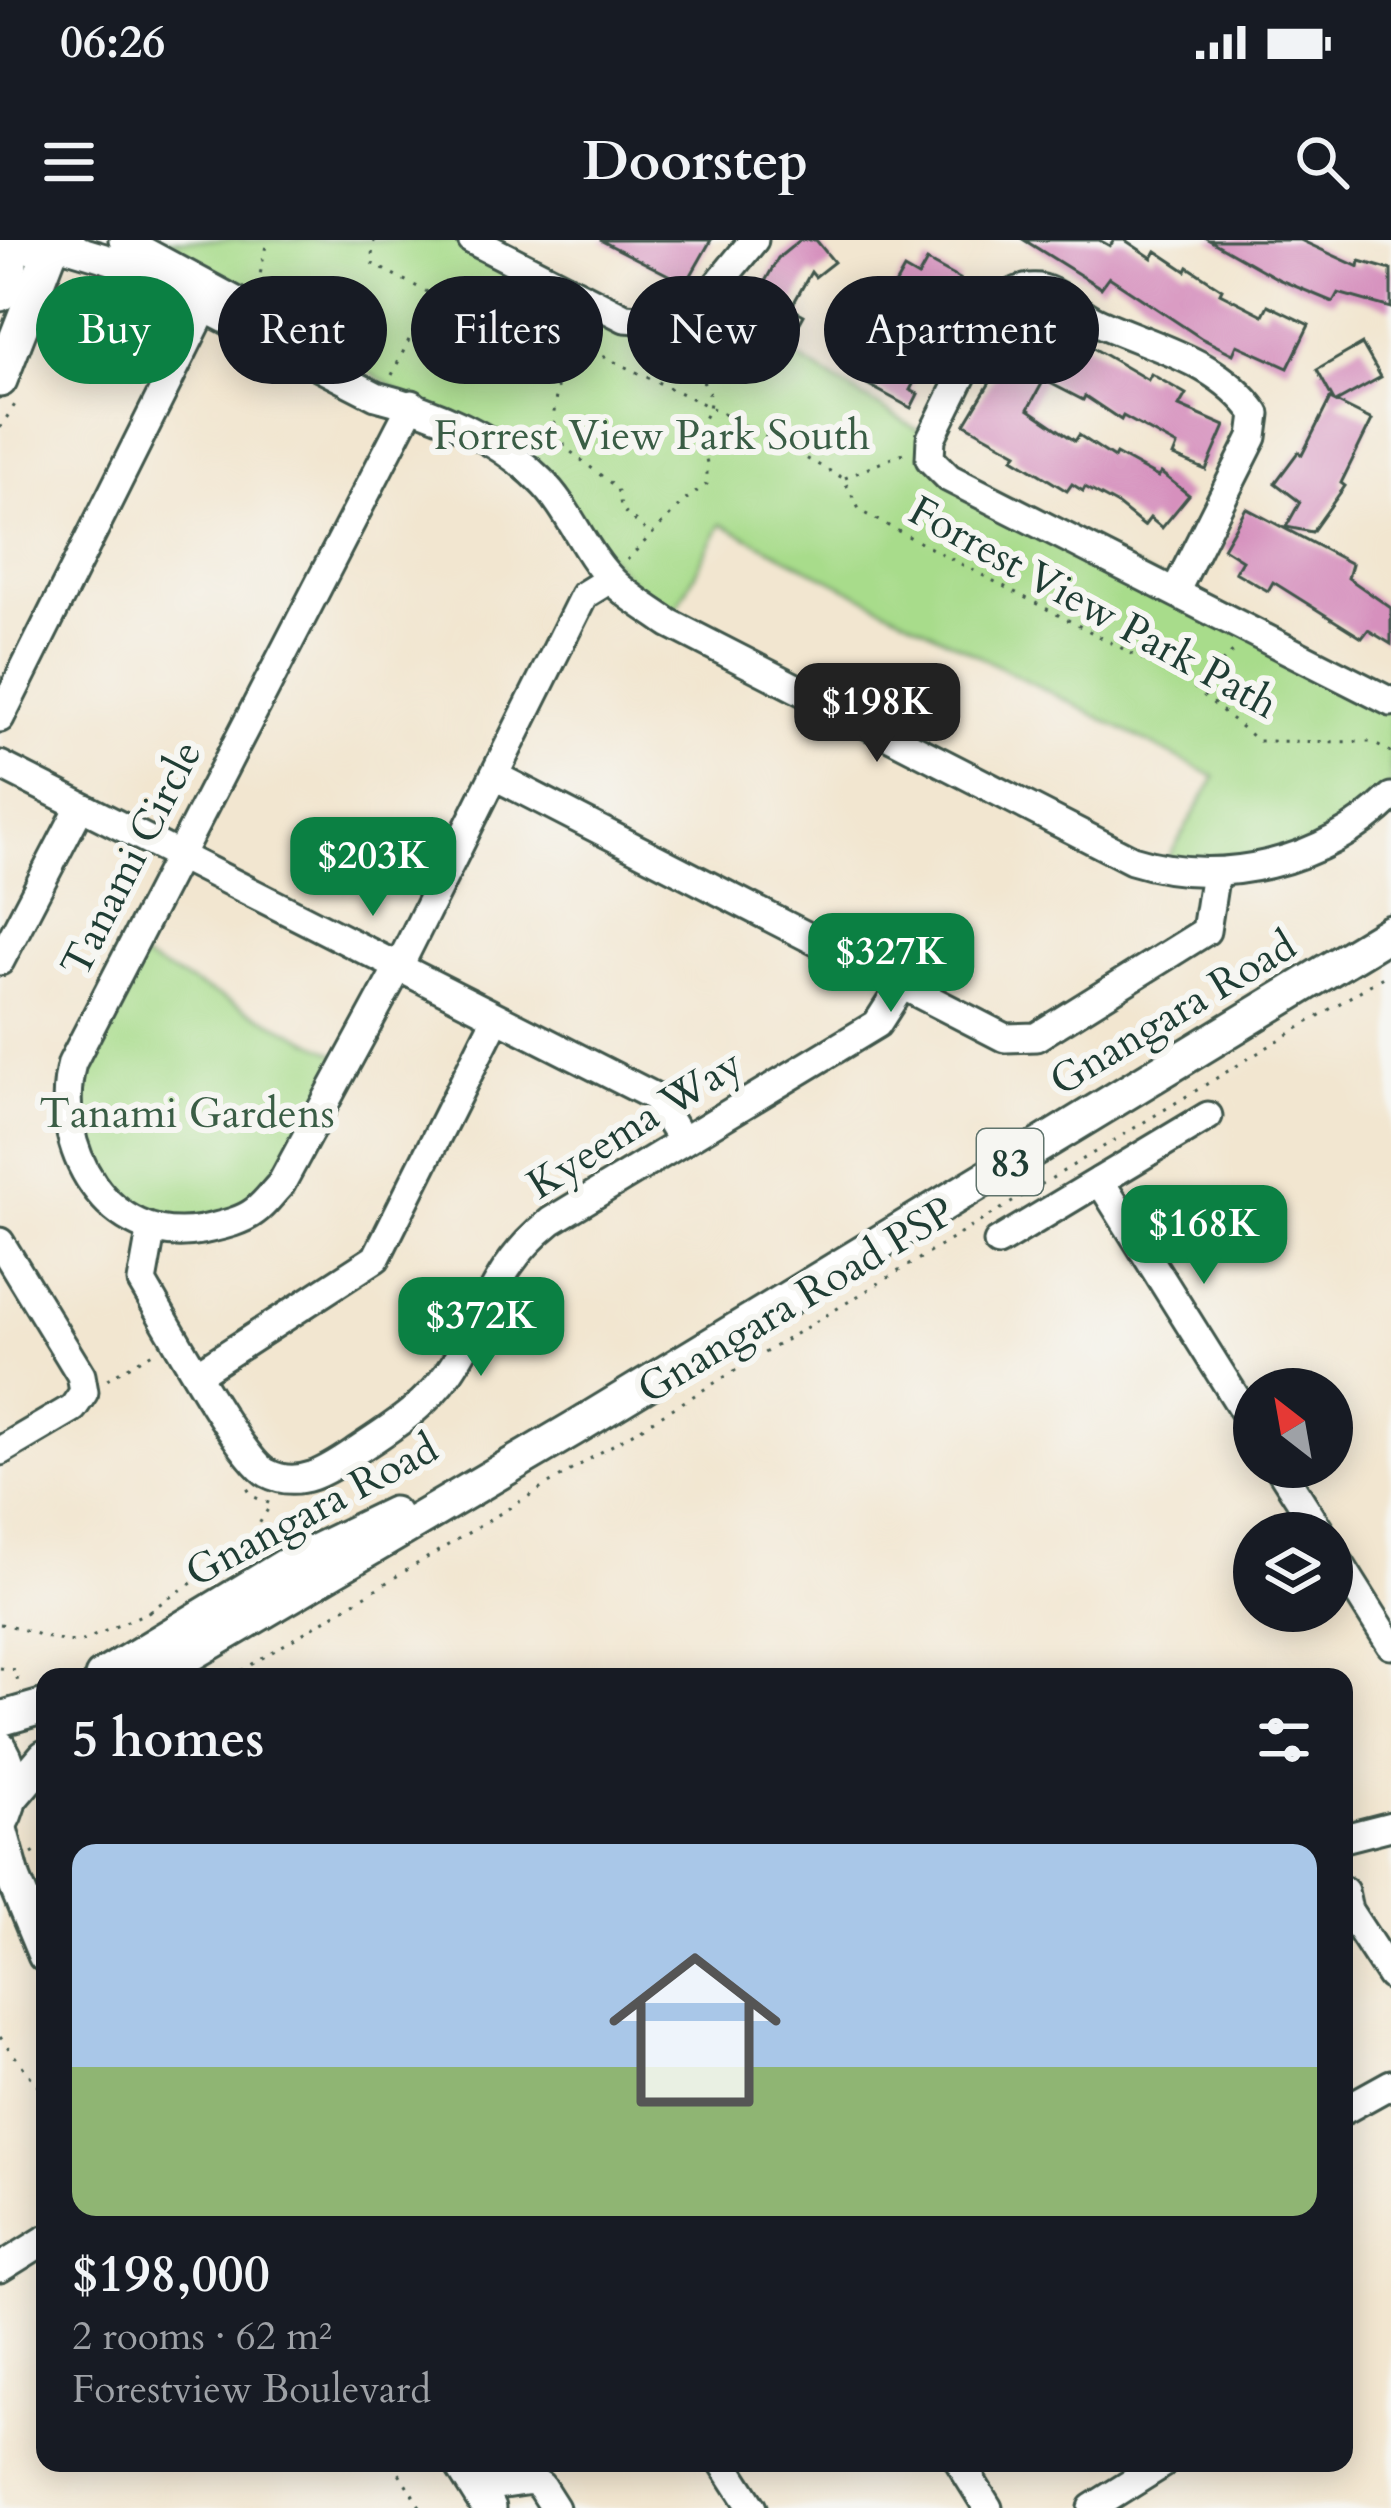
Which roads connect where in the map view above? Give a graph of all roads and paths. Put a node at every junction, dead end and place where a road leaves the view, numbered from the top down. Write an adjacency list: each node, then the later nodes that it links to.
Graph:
1 (12, 240): 7 (main road); 11 (main road)
2 (123, 240): 12 (street)
3 (267, 240): 8 (path)
4 (374, 240): 10 (path, Forrest View Park Path)
5 (472, 240): 14 (street)
6 (754, 240): 9 (street)
7 (60, 245): 12 (street); 17 (main road)
8 (261, 276)
9 (725, 276)
10 (411, 286)
11 (0, 294)
12 (208, 300): 13 (street); 21 (street); 31 (street)
13 (218, 302)
14 (627, 318)
15 (411, 335): 18 (path)
16 (603, 356): 22 (path, Forrest View Park Path)
17 (0, 380)
18 (387, 384): 21 (street)
19 (557, 384): 25 (path)
20 (706, 384): 22 (path)
21 (412, 404): 26 (street); 37 (street, Tanami Circle)
22 (712, 408): 24 (path, Forrest View Park Path); 25 (path)
23 (931, 439): 24 (path); 27 (street); 27 (street)
24 (843, 478): 29 (path, Forrest View Park Path)
25 (650, 534): 26 (path)
26 (610, 579): 34 (street); 38 (street)
27 (1175, 592): 28 (street)
28 (1250, 630): 29 (path); 30 (street)
29 (1203, 695): 32 (path, Forrest View Park Path)
30 (1391, 703)
31 (0, 718)
32 (1391, 752)
33 (0, 766): 36 (street)
34 (494, 776): 41 (street); 43 (street)
35 (1391, 797): 38 (street)
36 (79, 809): 37 (street); 40 (street)
37 (179, 856): 41 (street); 48 (street, Tanami Circle)
38 (1216, 872): 43 (street)
39 (1391, 932): 54 (main road, Gnangara Road / 83)
40 (0, 961)
41 (398, 968): 44 (street); 48 (street)
42 (1391, 972): 66 (path, Gnangara Road PSP)
43 (902, 986): 46 (street, Kyeema Way)
44 (496, 1018): 46 (street); 52 (street)
45 (1208, 1116): 47 (street)
46 (682, 1141): 57 (street, Kyeema Way)
47 (1100, 1181): 50 (street); 55 (street)
48 (151, 1232): 51 (street)
49 (0, 1242): 53 (street)
50 (998, 1243)
51 (176, 1340): 52 (street); 53 (path)
52 (197, 1374): 57 (street)
53 (84, 1392): 56 (street)
54 (628, 1392): 60 (main road, Gnangara Road / 83); 65 (main road, Gnangara Road / 83)
55 (1233, 1393)
56 (0, 1451)
57 (250, 1459): 59 (path)
58 (1353, 1585): 62 (street)
59 (149, 1611): 60 (path); 61 (path)
60 (201, 1617): 64 (main road, Gnangara Road / 83)
61 (0, 1624)
62 (1391, 1646)
63 (0, 1668): 67 (path)
64 (117, 1668)
65 (167, 1668)
66 (246, 1668)
67 (16, 1670)
68 (36, 1709): 69 (main road)
69 (0, 1719)
70 (0, 1748): 72 (main road)
71 (36, 1770): 72 (main road)
72 (4, 1817): 79 (main road)
73 (1391, 1826): 74 (street)
74 (1353, 1836)
75 (36, 1851): 76 (path)
76 (31, 1854)
77 (0, 1899): 80 (main road)
78 (1353, 1918): 81 (street)
79 (36, 1934)
80 (36, 1943)
81 (1391, 1976)
82 (0, 2037): 83 (path)
83 (36, 2083)
84 (1391, 2084): 85 (street)
85 (1353, 2105)
86 (36, 2246): 87 (street)
87 (0, 2268)
88 (399, 2472): 93 (path)
89 (729, 2472): 95 (street)
90 (966, 2472): 96 (street)
91 (1150, 2472): 97 (street)
92 (476, 2486): 94 (street)
93 (421, 2508)
94 (555, 2508)
95 (752, 2508)
96 (988, 2508)
97 (1092, 2508)

